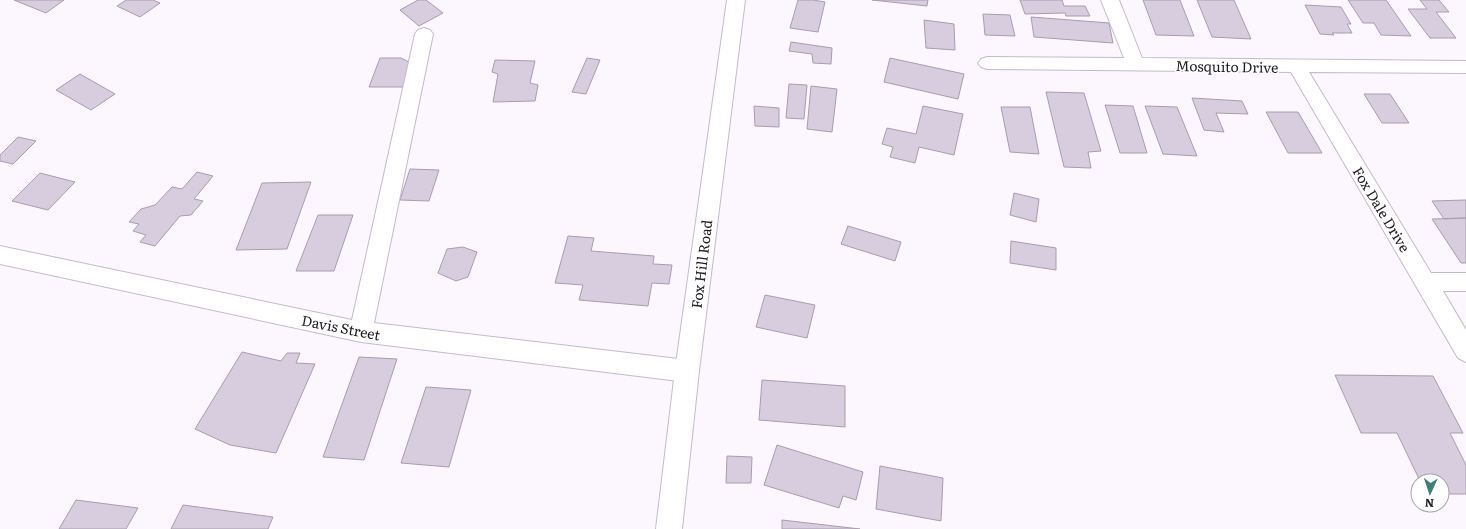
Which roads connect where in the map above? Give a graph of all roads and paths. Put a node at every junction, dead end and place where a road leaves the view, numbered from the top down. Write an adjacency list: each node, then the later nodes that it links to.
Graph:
1 (736, 0): 13 (street, Fox Hill Road)
2 (1110, 0): 5 (street)
3 (424, 34): 11 (street)
4 (988, 63): 5 (street, Mosquito Drive)
5 (1136, 65): 6 (street, Mosquito Drive)
6 (1297, 67): 7 (street, Mosquito Drive); 9 (street, Fox Dale Drive)
7 (1466, 67)
8 (0, 255): 11 (street, Davis Street)
9 (1426, 282): 10 (street); 12 (street, Fox Dale Drive)
10 (1466, 282)
11 (361, 332): 13 (street, Davis Street)
12 (1466, 351)
13 (687, 371): 14 (street, Fox Hill Road)
14 (670, 529)

